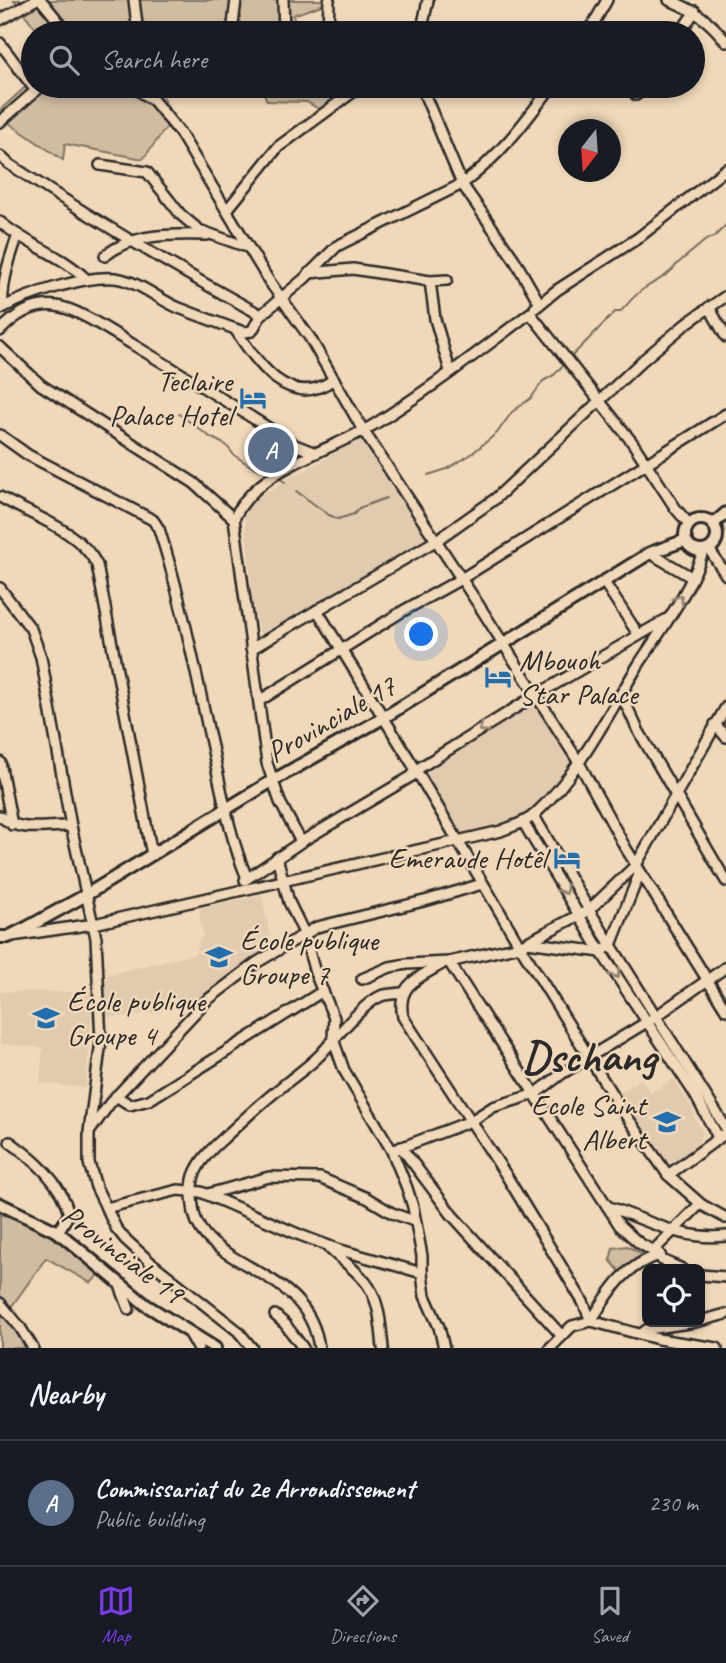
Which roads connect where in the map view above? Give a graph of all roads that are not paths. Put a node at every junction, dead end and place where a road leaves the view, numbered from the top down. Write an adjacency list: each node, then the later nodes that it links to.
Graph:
1 (35, 0): 11 (street)
2 (41, 0): 12 (street)
3 (134, 0): 13 (street)
4 (236, 0): 14 (street)
5 (283, 0): 15 (street)
6 (329, 0): 16 (street)
7 (428, 0): 17 (street)
8 (607, 0): 18 (street)
9 (669, 0): 10 (street)
10 (695, 11): 19 (street); 20 (street)
11 (0, 20)
12 (58, 21)
13 (137, 21)
14 (233, 21)
15 (284, 21)
16 (328, 21)
17 (424, 21)
18 (595, 21)
19 (688, 21)
20 (726, 42)
21 (0, 43): 22 (street)
22 (21, 68)
23 (27, 98): 28 (street)
24 (150, 98): 33 (street)
25 (345, 98): 33 (street)
26 (426, 98): 32 (street)
27 (543, 98): 32 (street)
28 (0, 122)
29 (0, 156): 37 (street)
30 (100, 164): 36 (street)
31 (726, 169): 47 (street)
32 (462, 184): 41 (street); 47 (street)
33 (228, 210): 38 (street)
34 (0, 222): 35 (street)
35 (18, 235): 40 (street); 42 (street)
36 (212, 235): 37 (street); 38 (street)
37 (128, 241): 39 (street); 51 (street)
38 (247, 247): 46 (street)
39 (105, 256)
40 (4, 262): 49 (street)
41 (309, 273): 44 (street); 46 (street)
42 (86, 279): 49 (street); 52 (street)
43 (447, 280): 44 (street)
44 (429, 281): 56 (street)
45 (726, 296): 48 (street)
46 (279, 297): 51 (street); 57 (street)
47 (540, 304): 50 (street)
48 (709, 307): 54 (street); 58 (street)
49 (1, 308)
50 (530, 313): 56 (street); 58 (street)
51 (261, 315): 52 (street)
52 (235, 329): 57 (street)
53 (0, 331): 62 (street)
54 (726, 337)
55 (0, 347): 68 (street)
56 (450, 371): 60 (street)
57 (334, 379): 60 (street)
58 (601, 401): 65 (street); 71 (street)
59 (726, 414): 65 (street)
60 (363, 430): 63 (street); 71 (street)
61 (0, 435): 98 (street)
62 (295, 445): 63 (street); 64 (street)
63 (313, 452): 64 (street)
64 (297, 462): 68 (street)
65 (646, 463): 69 (street); 77 (street)
66 (0, 497): 106 (street)
67 (726, 513): 70 (main road)
68 (233, 519): 84 (street)
69 (689, 524): 70 (main road); 72 (main road)
70 (713, 524): 73 (main road)
71 (437, 540): 77 (street); 80 (street)
72 (686, 540): 73 (main road); 74 (main road, Provinciale 17)
73 (706, 550): 75 (street); 76 (street)
74 (650, 553): 76 (street); 78 (main road, Provinciale 17)
75 (726, 575)
76 (691, 578): 81 (street, one-way to 76)
77 (461, 579): 83 (street); 85 (street)
78 (604, 582): 82 (street); 83 (main road, Provinciale 17)
79 (0, 588): 103 (street)
80 (317, 610): 84 (street); 85 (street)
81 (668, 618): 82 (street); 86 (street)
82 (638, 634): 87 (street)
83 (502, 643): 87 (street); 90 (main road, Provinciale 17)
84 (251, 649): 88 (street)
85 (343, 650): 88 (street); 90 (street)
86 (621, 694): 93 (street); 97 (street)
87 (535, 696): 93 (street); 95 (street, one-way to 95)
88 (259, 701): 96 (street)
89 (726, 706): 91 (street)
90 (383, 719): 95 (street); 96 (main road, Provinciale 17)
91 (715, 724): 92 (street); 97 (street)
92 (726, 737)
93 (578, 761): 100 (street); 108 (street)
94 (0, 762): 102 (street)
95 (416, 770): 104 (street); 105 (street)
96 (272, 781): 98 (main road, Provinciale 17); 105 (street)
97 (674, 794): 108 (street); 111 (street)
98 (225, 810): 106 (main road, Provinciale 17); 109 (street)
99 (0, 816): 102 (street)
100 (534, 816): 101 (street); 115 (street)
101 (523, 822): 104 (street); 116 (street, one-way to 116)
102 (12, 825): 103 (street)
103 (71, 826): 114 (street)
104 (458, 841): 110 (street); 112 (street)
105 (301, 842): 107 (street)
106 (152, 855): 114 (main road, Provinciale 17)
107 (277, 857): 109 (street); 110 (street)
108 (638, 869): 115 (street); 121 (street); 126 (street)
109 (247, 878): 113 (street)
110 (283, 881): 113 (street); 118 (street)
111 (726, 881)
112 (482, 884): 118 (street); 120 (street)
113 (236, 890): 117 (street)
114 (86, 895): 117 (street); 119 (main road, Provinciale 17)
115 (589, 910): 116 (street); 121 (street)
116 (580, 916): 120 (street); 122 (street)
117 (94, 924): 119 (street); 136 (street)
118 (304, 933): 127 (street); 134 (street)
119 (4, 937)
120 (524, 944): 122 (street); 123 (street); 132 (street)
121 (611, 945): 122 (street); 130 (street)
122 (601, 951): 130 (street, one-way to 130)
123 (447, 962): 125 (street); 128 (street); 133 (street)
124 (726, 967): 126 (street)
125 (362, 979)
126 (708, 979): 129 (street); 130 (street)
127 (323, 991): 131 (street); 134 (street)
128 (402, 993): 131 (street); 135 (street)
129 (726, 1010)
130 (651, 1019): 132 (street); 137 (street)
131 (333, 1039): 139 (street); 141 (street)
132 (589, 1056): 133 (street); 140 (street)
133 (535, 1094): 135 (street); 145 (street)
134 (116, 1096): 136 (street)
135 (471, 1121): 139 (street); 164 (street)
136 (89, 1132): 146 (street)
137 (724, 1133): 140 (street)
138 (10, 1142): 150 (street)
139 (397, 1149): 148 (street); 168 (street)
140 (668, 1175): 144 (street)
141 (193, 1192): 142 (street); 146 (street); 174 (street)
142 (208, 1194): 148 (street); 152 (street)
143 (0, 1204): 150 (main road, Provinciale 19)
144 (700, 1204): 147 (street); 149 (street)
145 (607, 1206): 149 (street); 153 (street)
146 (106, 1208): 172 (street)
147 (726, 1218)
148 (414, 1221): 155 (street)
149 (671, 1231): 151 (street); 153 (street)
150 (58, 1232): 158 (main road, Provinciale 19)
151 (726, 1236)
152 (325, 1244): 155 (street); 175 (street)
153 (660, 1255): 154 (street); 164 (street)
154 (671, 1264)
155 (422, 1273): 176 (street)
156 (705, 1275): 157 (street)
157 (726, 1277)
158 (118, 1281): 160 (street); 166 (main road, Provinciale 19)
159 (0, 1303): 169 (street)
160 (129, 1309)
161 (726, 1314): 163 (street)
162 (275, 1315): 173 (street)
163 (705, 1319)
164 (592, 1321): 167 (street); 168 (street)
165 (660, 1327): 167 (street)
166 (189, 1332): 170 (street); 171 (main road, Provinciale 19)
167 (641, 1334): 178 (street)
168 (562, 1336): 177 (street)
169 (33, 1348)
170 (198, 1348)
171 (215, 1348)
172 (252, 1348)
173 (303, 1348)
174 (319, 1348)
175 (383, 1348)
176 (444, 1348)
177 (550, 1348)
178 (717, 1348)

